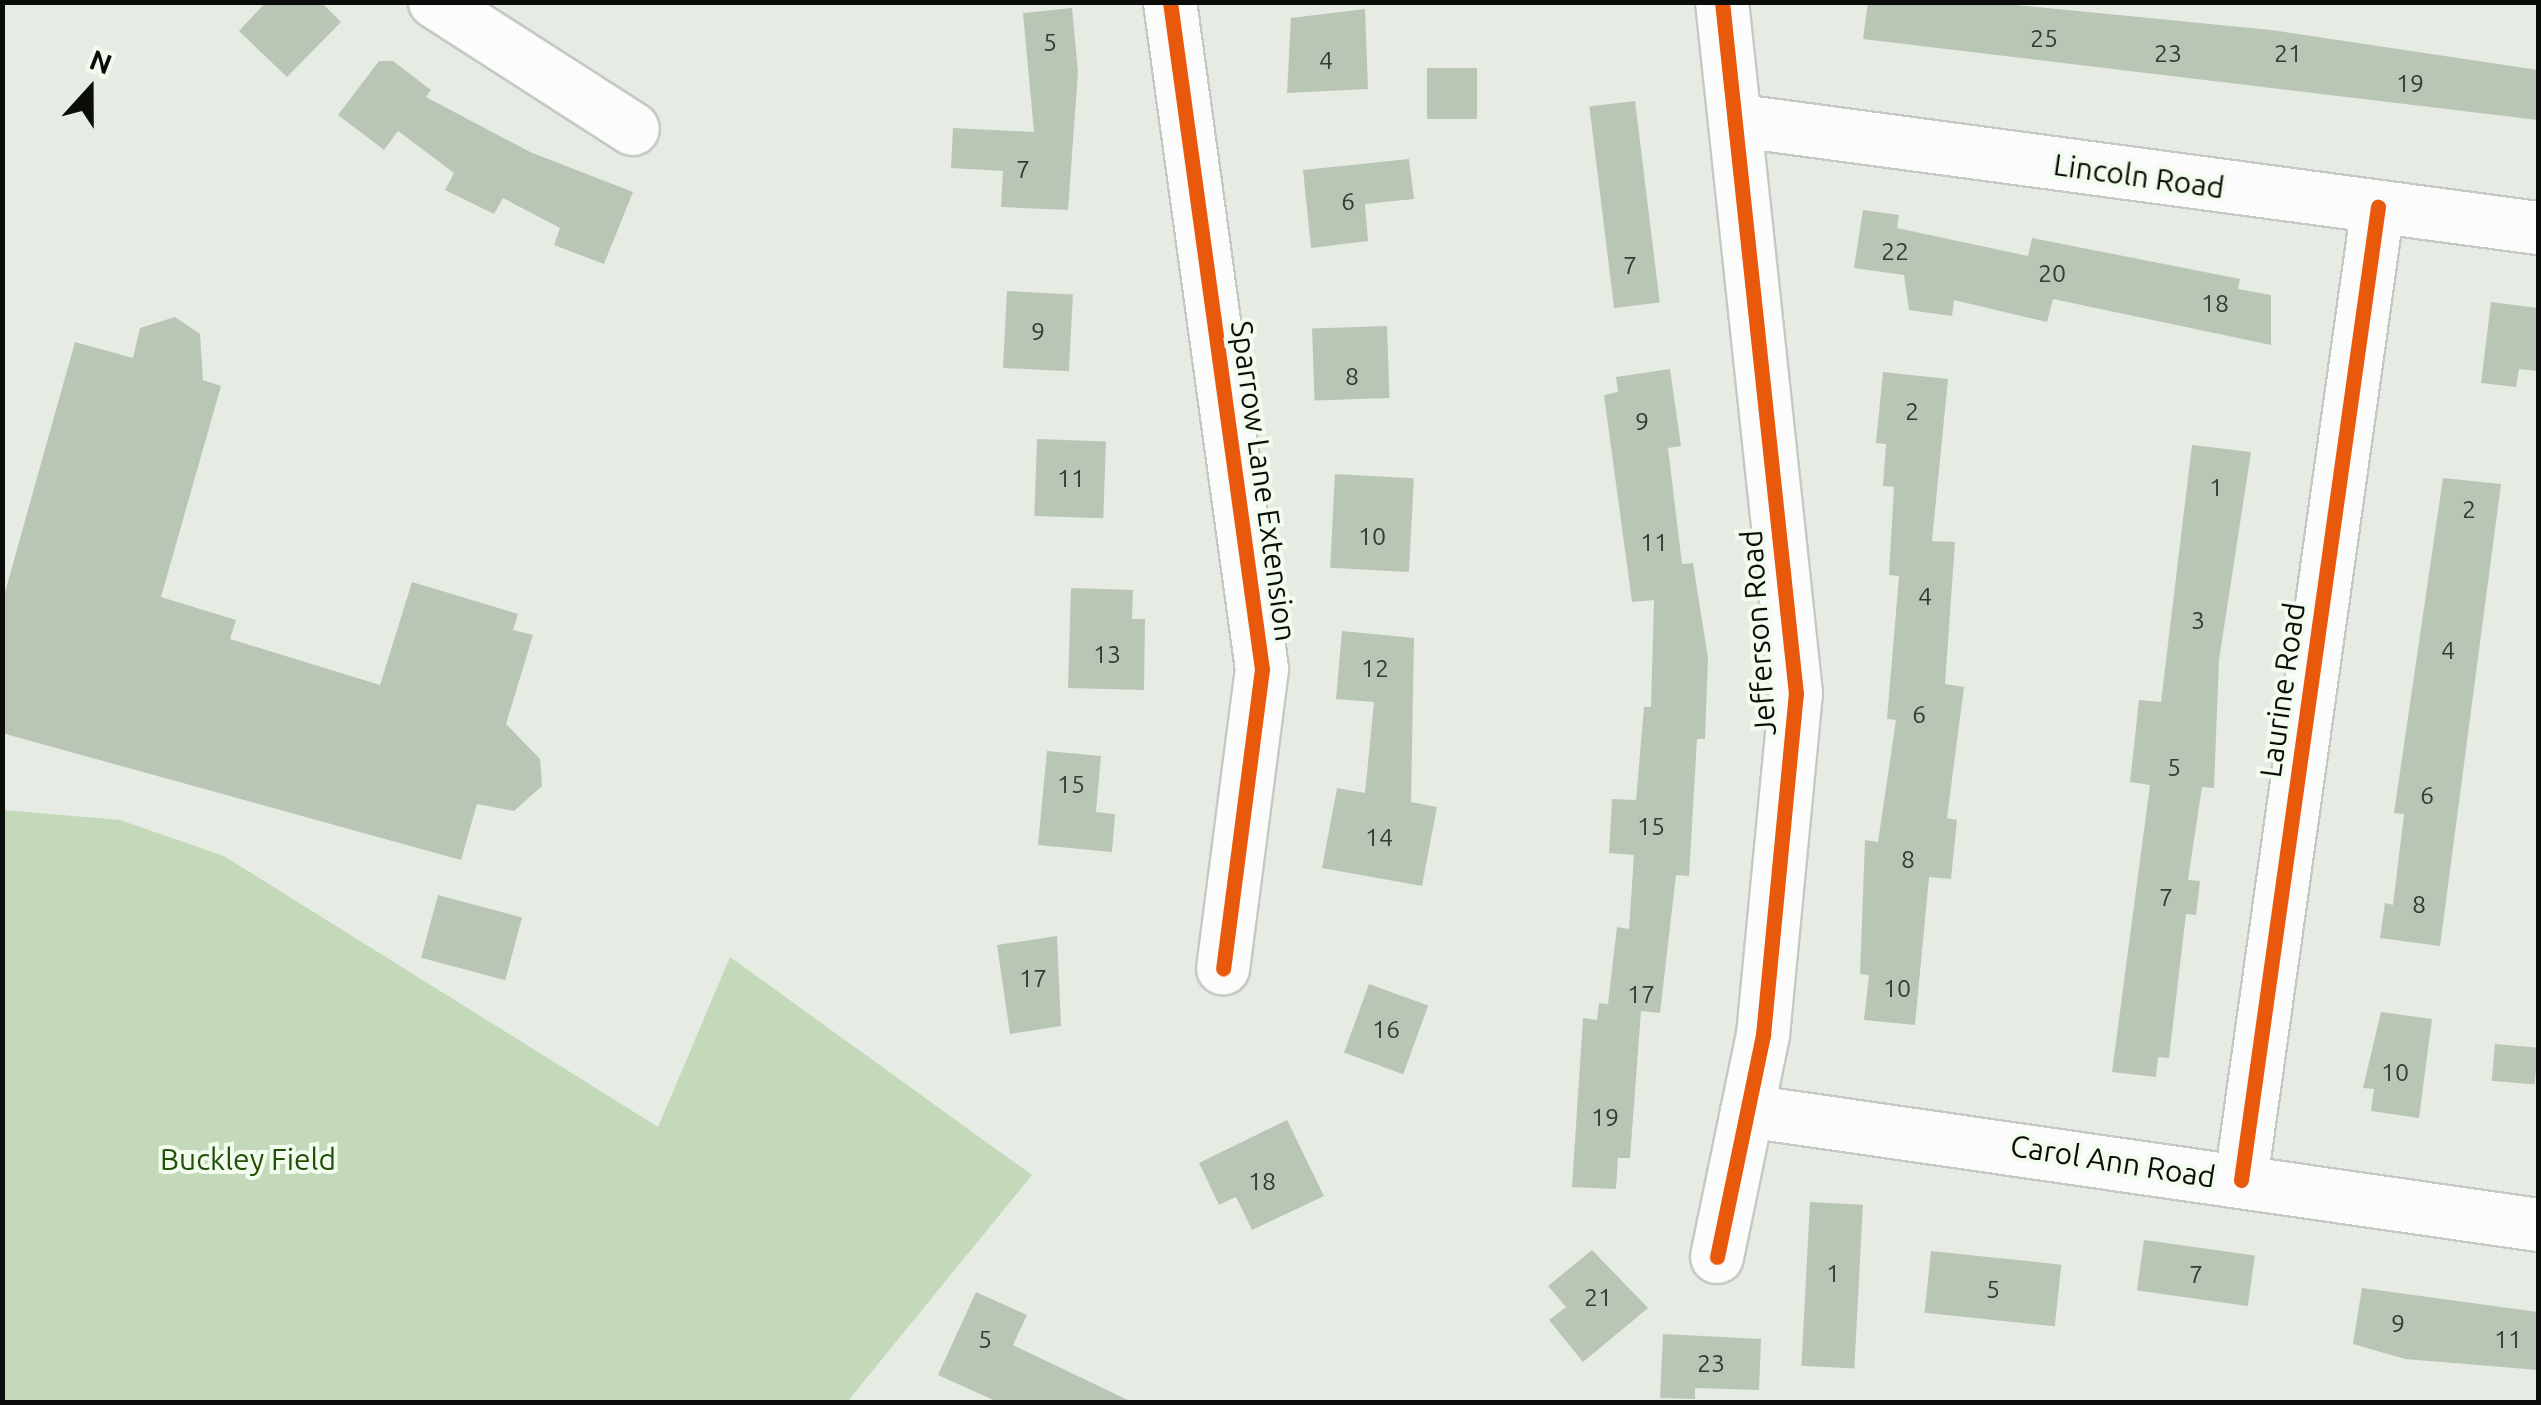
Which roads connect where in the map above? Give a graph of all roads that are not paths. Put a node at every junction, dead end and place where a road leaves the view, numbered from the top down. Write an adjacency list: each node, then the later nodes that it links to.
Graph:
1 (435, 2): 5 (street)
2 (1170, 2): 8 (street, Sparrow Lane Extension)
3 (1722, 2): 4 (street, Jefferson Road)
4 (1740, 121): 6 (street, Lincoln Road); 9 (street, Jefferson Road)
5 (633, 129)
6 (2378, 207): 7 (street, Lincoln Road); 10 (street, Laurine Road)
7 (2538, 228)
8 (1223, 968)
9 (1747, 1111): 10 (street, Carol Ann Road); 12 (street, Jefferson Road)
10 (2241, 1180): 11 (street, Carol Ann Road)
11 (2538, 1225)
12 (1717, 1257)

